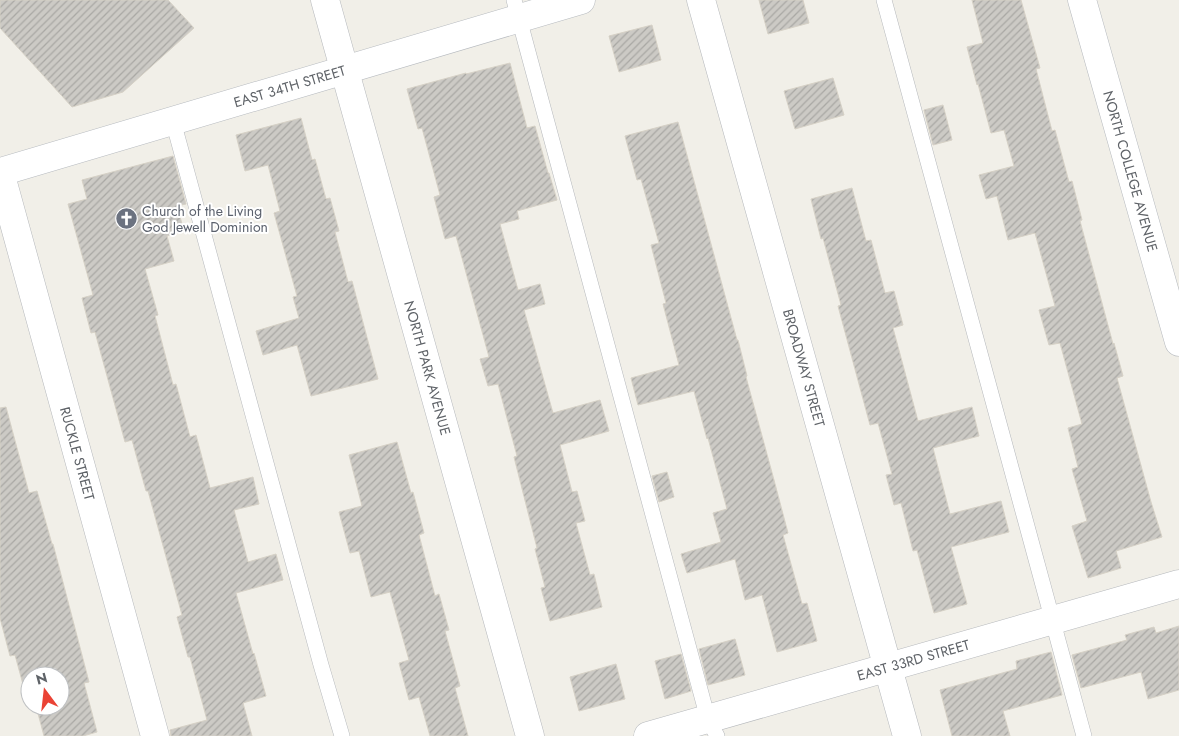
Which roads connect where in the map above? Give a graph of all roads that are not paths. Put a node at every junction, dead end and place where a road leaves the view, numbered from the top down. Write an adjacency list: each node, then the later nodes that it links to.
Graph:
1 (325, 0): 7 (street, NORTH PARK AVENUE)
2 (581, 0): 6 (street, EAST 34TH STREET)
3 (701, 0): 13 (street, BROADWAY STREET)
4 (884, 0): 12 (lane)
5 (1082, 0): 10 (street, NORTH COLLEGE AVENUE)
6 (516, 9): 7 (street, EAST 34TH STREET); 14 (lane)
7 (344, 71): 8 (street, EAST 34TH STREET); 17 (street, NORTH PARK AVENUE)
8 (173, 121): 9 (street, EAST 34TH STREET); 16 (lane)
9 (0, 172): 15 (street, RUCKLE STREET)
10 (1179, 342)
11 (1179, 584): 12 (street, EAST 33RD STREET)
12 (1053, 620): 13 (street, EAST 33RD STREET); 20 (lane)
13 (888, 668): 14 (street, EAST 33RD STREET); 19 (street, BROADWAY STREET)
14 (712, 728): 18 (street, EAST 33RD STREET)
15 (155, 736)
16 (342, 736)
17 (530, 736)
18 (648, 736)
19 (907, 736)
20 (1084, 736)

